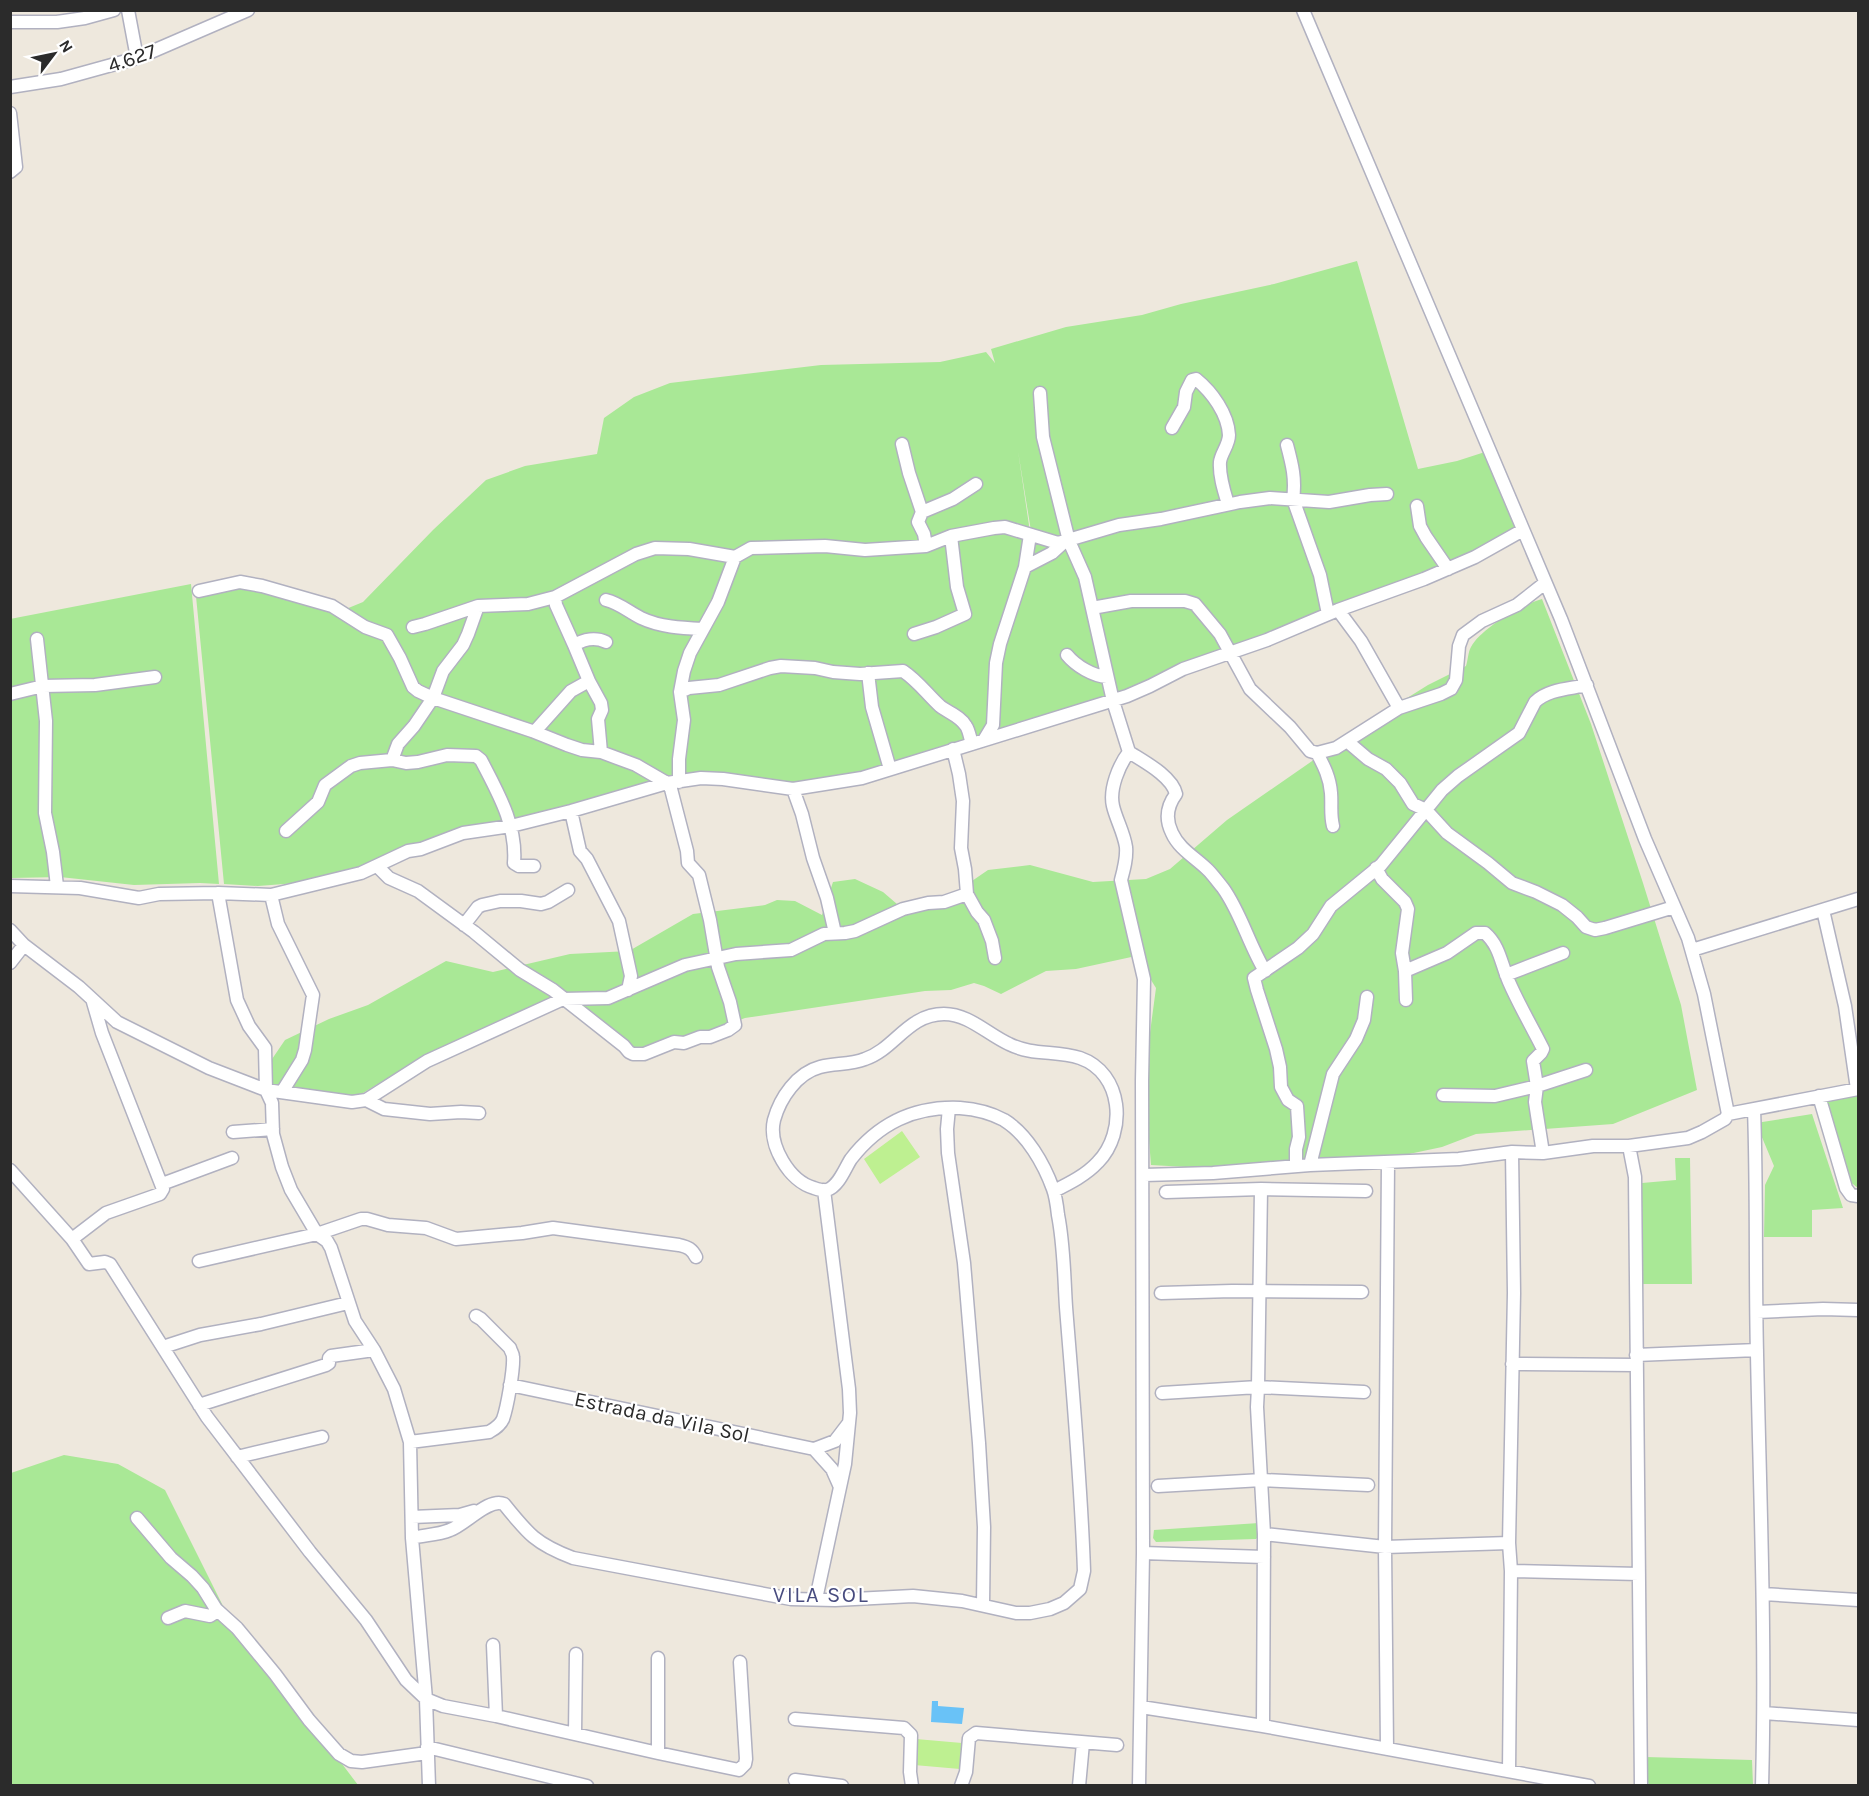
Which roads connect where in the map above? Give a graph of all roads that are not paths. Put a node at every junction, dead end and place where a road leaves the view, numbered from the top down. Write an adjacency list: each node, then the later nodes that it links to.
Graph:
1 (114, 10): 5 (street)
2 (128, 10): 7 (street)
3 (248, 10): 7 (street, 4.627)
4 (1303, 10): 21 (street)
5 (27, 16): 6 (street)
6 (10, 22)
7 (137, 58): 8 (street, 4.627)
8 (10, 87)
9 (10, 113): 10 (street)
10 (10, 171)
11 (1040, 393): 24 (street)
12 (1172, 428): 18 (street)
13 (902, 444): 20 (street)
14 (1287, 445): 17 (street)
15 (976, 484): 20 (street)
16 (1388, 494): 17 (street)
17 (1293, 499): 18 (street); 35 (street)
18 (1228, 504): 24 (street)
19 (1417, 506): 28 (street)
20 (922, 512): 25 (street)
21 (1522, 530): 28 (street); 29 (street)
22 (1030, 535): 23 (street); 24 (street); 27 (street)
23 (951, 536): 25 (street); 38 (street)
24 (1066, 542): 27 (street); 34 (street)
25 (926, 546): 26 (street)
26 (735, 558): 31 (street); 37 (street)
27 (1025, 567): 56 (street)
28 (1448, 569): 35 (street)
29 (1545, 583): 49 (street); 54 (street)
30 (199, 591): 52 (street)
31 (555, 597): 33 (street); 41 (street)
32 (606, 600): 37 (street)
33 (478, 606): 36 (street); 52 (street)
34 (1092, 608): 42 (street); 46 (street)
35 (1333, 612): 42 (street); 54 (street)
36 (413, 627)
37 (703, 629): 50 (street)
38 (914, 634)
39 (37, 639): 48 (street)
40 (606, 642): 41 (street)
41 (574, 645): 47 (street)
42 (1230, 651): 53 (street); 62 (street)
43 (1067, 655): 46 (street)
44 (868, 673): 50 (street); 58 (street); 64 (street)
45 (155, 677): 48 (street)
46 (1107, 677): 53 (street)
47 (589, 681): 55 (street); 60 (street)
48 (43, 686): 51 (street); 76 (street)
49 (1587, 686): 67 (street); 82 (street)
50 (680, 692): 65 (street)
51 (10, 694)
52 (433, 698): 55 (street); 63 (street)
53 (1113, 700): 56 (street); 61 (street)
54 (1399, 708): 57 (street)
55 (532, 731): 60 (street)
56 (984, 740): 58 (street)
57 (1348, 742): 62 (street); 67 (street)
58 (972, 744): 59 (street)
59 (953, 749): 64 (street); 79 (street)
60 (601, 752): 65 (street)
61 (1129, 752): 93 (street); 123 (street)
62 (1317, 753): 70 (street)
63 (392, 760): 69 (street); 71 (street)
64 (890, 769): 66 (street)
65 (673, 782): 66 (street); 68 (street); 90 (street)
66 (793, 789): 86 (street)
67 (1426, 810): 74 (street); 82 (street)
68 (571, 811): 69 (street); 96 (street)
69 (511, 826): 72 (street); 73 (street)
70 (1333, 826)
71 (286, 831)
72 (534, 866)
73 (377, 867): 80 (street); 84 (street)
74 (1376, 868): 93 (street); 94 (street)
75 (10, 886): 76 (street)
76 (57, 886): 78 (street)
77 (568, 890): 84 (street)
78 (218, 893): 80 (street); 104 (street)
79 (967, 894): 86 (street); 91 (street)
80 (271, 895): 105 (street)
81 (1858, 899): 83 (street)
82 (1674, 907): 88 (street)
83 (1823, 910): 88 (street); 103 (street)
84 (464, 925): 98 (street)
85 (10, 930): 87 (street)
86 (835, 933): 90 (street)
87 (24, 945): 92 (street); 100 (street)
88 (1692, 950): 112 (street)
89 (1563, 953): 95 (street)
90 (717, 957): 96 (street); 98 (street)
91 (995, 958)
92 (10, 963)
93 (1265, 971): 121 (street)
94 (1405, 971): 95 (street); 99 (street)
95 (1506, 975): 102 (street)
96 (628, 990): 98 (street)
97 (1367, 997): 120 (street)
98 (563, 999): 108 (street)
99 (1406, 1000)
100 (92, 1001): 104 (street); 124 (street)
101 (1586, 1070): 102 (street)
102 (1537, 1086): 106 (street); 117 (street)
103 (1858, 1089): 107 (street)
104 (266, 1090): 105 (street); 113 (street)
105 (282, 1092): 108 (street)
106 (1443, 1095)
107 (1819, 1096): 110 (street); 130 (street)
108 (366, 1100): 111 (street)
109 (949, 1108): 126 (street); 127 (street); 175 (street)
110 (1754, 1109): 112 (street); 140 (street)
111 (478, 1113)
112 (1728, 1114): 115 (street)
113 (273, 1129): 114 (street); 131 (street)
114 (233, 1131)
115 (1629, 1146): 117 (street); 145 (street)
116 (1512, 1152): 117 (street); 119 (street); 146 (street)
117 (1543, 1153)
118 (232, 1158): 124 (street)
119 (1388, 1162): 120 (street); 167 (street)
120 (1310, 1165): 121 (street)
121 (1296, 1166): 123 (street)
122 (10, 1170): 132 (street)
123 (1144, 1175): 168 (street)
124 (162, 1184): 132 (street)
125 (1260, 1189): 128 (street); 129 (street); 135 (street)
126 (824, 1190): 127 (street); 152 (street)
127 (1054, 1191): 175 (street)
128 (1366, 1191)
129 (1166, 1192)
130 (1858, 1196)
131 (317, 1234): 133 (street); 134 (street); 138 (street)
132 (72, 1239): 142 (street)
133 (696, 1257)
134 (199, 1261)
135 (1259, 1291): 136 (street); 137 (street); 148 (street)
136 (1362, 1292)
137 (1161, 1293)
138 (348, 1303): 142 (street); 143 (street)
139 (1858, 1310): 140 (street)
140 (1757, 1312): 144 (street)
141 (476, 1316): 147 (street)
142 (163, 1347): 151 (street)
143 (374, 1350): 151 (street); 154 (street)
144 (1757, 1350): 145 (street); 172 (street)
145 (1636, 1360): 146 (street); 171 (street)
146 (1512, 1364): 166 (street)
147 (510, 1385): 154 (street); 155 (street, Estrada da Vila Sol)
148 (1258, 1386): 149 (street); 150 (street); 157 (street)
149 (1364, 1392)
150 (1162, 1394)
151 (199, 1405): 156 (street)
152 (849, 1423): 155 (street); 160 (street)
153 (322, 1437): 156 (street)
154 (410, 1442): 162 (street)
155 (814, 1449): 160 (street)
156 (237, 1456): 182 (street)
157 (1262, 1480): 158 (street); 159 (street); 164 (street)
158 (1158, 1485)
159 (1368, 1485)
160 (840, 1487): 173 (street)
161 (481, 1510): 162 (street); 165 (street); 173 (street)
162 (412, 1517): 165 (street)
163 (137, 1518): 176 (street)
164 (1264, 1534): 167 (street); 169 (street)
165 (412, 1538): 182 (street)
166 (1509, 1543): 167 (street); 170 (street)
167 (1385, 1546): 192 (street)
168 (1143, 1553): 169 (street); 183 (street)
169 (1264, 1557): 188 (street)
170 (1511, 1571): 171 (street); 195 (street)
171 (1639, 1574): 205 (street)
172 (1763, 1594): 174 (street); 184 (street)
173 (816, 1599): 175 (street)
174 (1858, 1599)
175 (983, 1605)
176 (218, 1611): 177 (street); 193 (street)
177 (168, 1618)
178 (493, 1645): 185 (street)
179 (576, 1654): 189 (street)
180 (658, 1658): 194 (street)
181 (740, 1662): 194 (street)
182 (426, 1699): 185 (street); 193 (street)
183 (1141, 1707): 188 (street); 203 (street)
184 (1764, 1713): 187 (street); 206 (street)
185 (496, 1716): 189 (street)
186 (795, 1719): 200 (street)
187 (1858, 1720)
188 (1263, 1726): 192 (street)
189 (575, 1734): 194 (street)
190 (1083, 1743): 191 (street); 201 (street); 202 (street)
191 (1117, 1745)
192 (1387, 1749): 195 (street)
193 (427, 1750): 197 (street); 198 (street)
194 (658, 1754)
195 (1509, 1771): 204 (street)
196 (795, 1780): 199 (street)
197 (429, 1785)
198 (587, 1785)
199 (842, 1785)
200 (912, 1785)
201 (961, 1785)
202 (1079, 1785)
203 (1139, 1785)
204 (1589, 1785)
205 (1641, 1785)
206 (1762, 1785)

